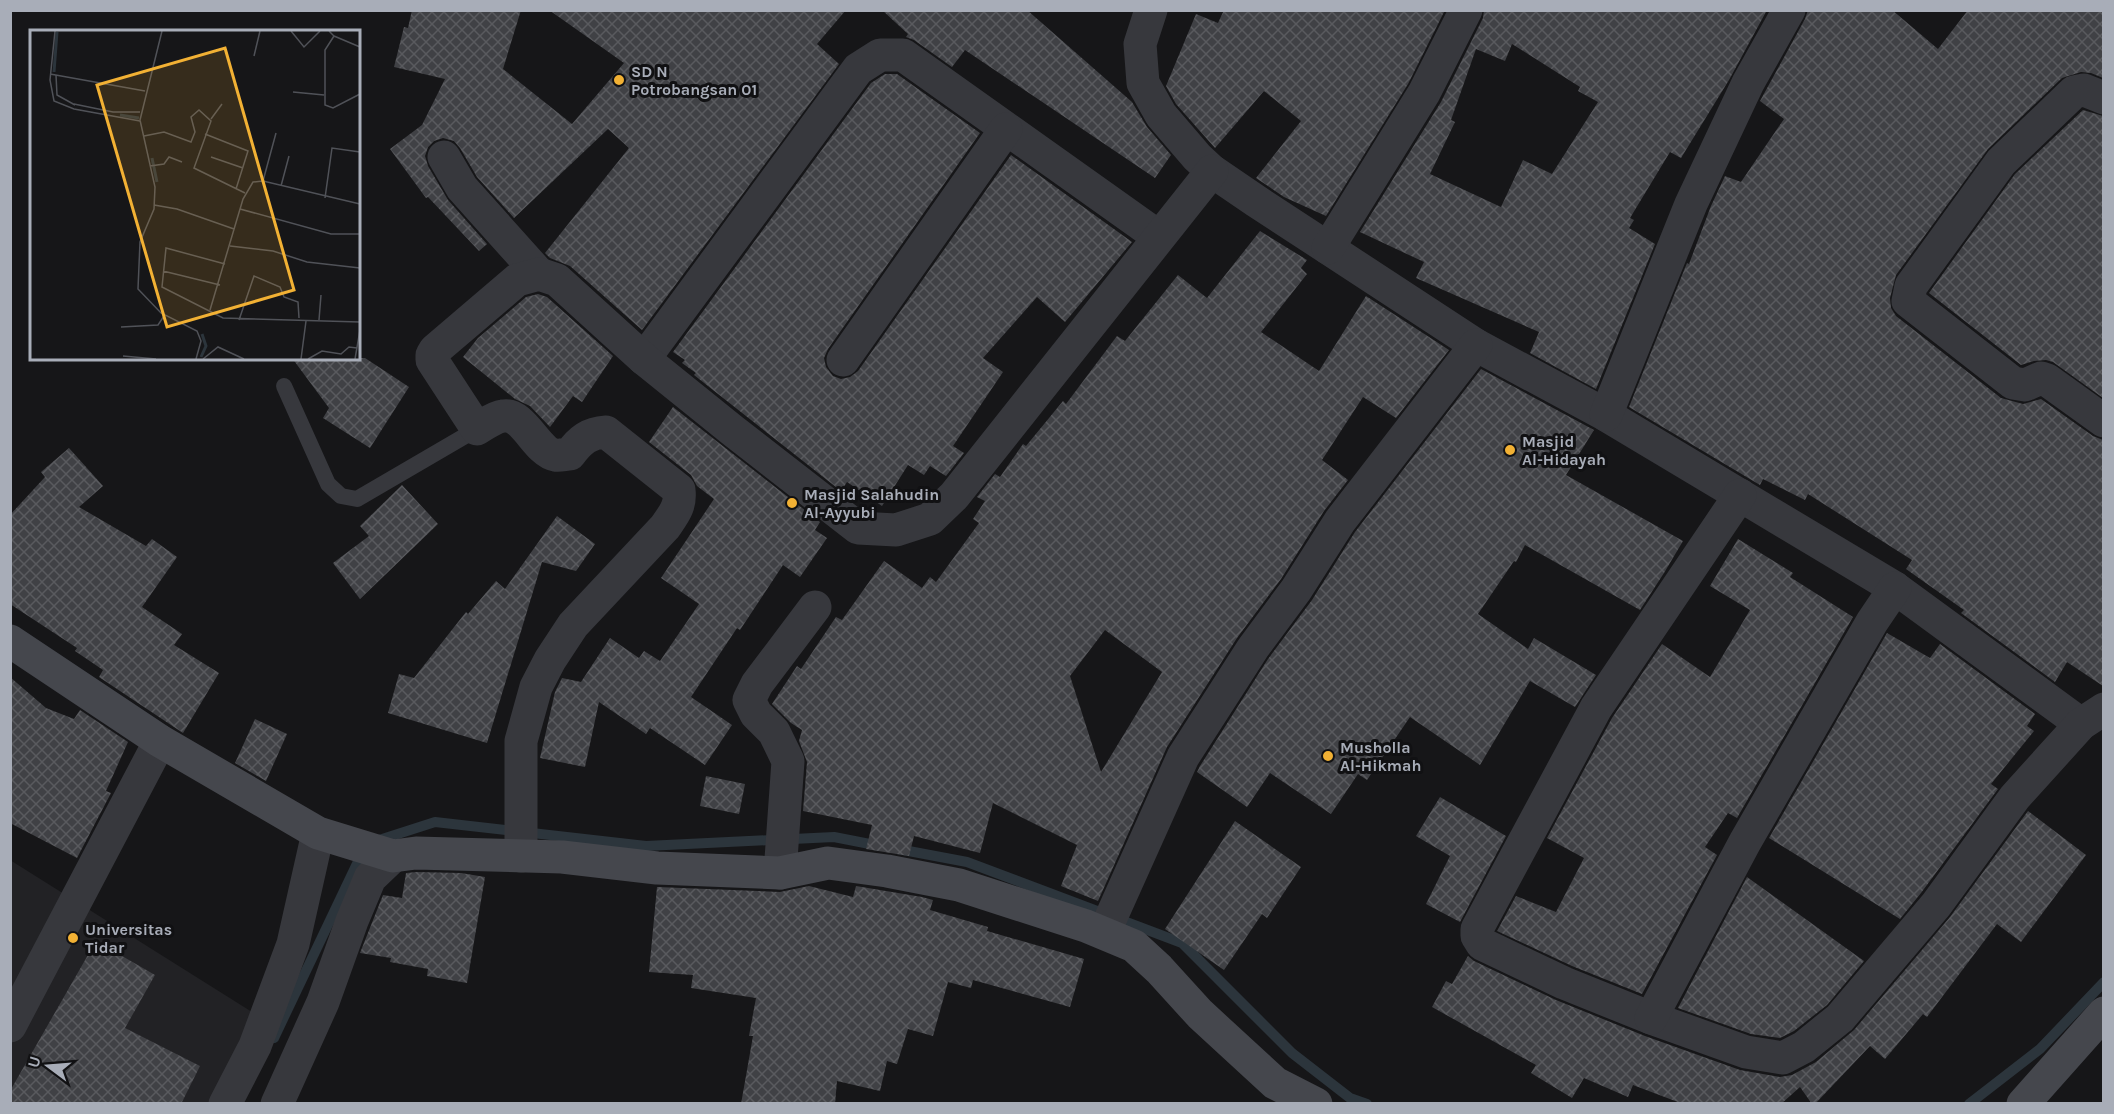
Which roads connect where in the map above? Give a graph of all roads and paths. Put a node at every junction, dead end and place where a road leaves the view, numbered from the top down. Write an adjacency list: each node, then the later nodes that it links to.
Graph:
1 (1151, 10): 7 (street)
2 (1466, 10): 9 (street)
3 (1790, 10): 15 (street)
4 (2103, 98): 16 (street)
5 (1006, 129): 8 (street); 12 (street); 13 (street)
6 (444, 157): 10 (street)
7 (1212, 171): 8 (street); 9 (street)
8 (1159, 237): 12 (street)
9 (1328, 248): 11 (street)
10 (539, 274): 12 (street); 17 (street)
11 (1476, 345): 15 (street); 28 (street)
12 (644, 359)
13 (843, 360)
14 (284, 386): 17 (lane)
15 (1606, 415): 18 (street)
16 (2103, 421)
17 (477, 429): 25 (street)
18 (1740, 495): 19 (street); 30 (street)
19 (1895, 588): 22 (street); 30 (street)
20 (815, 607): 27 (street)
21 (10, 642): 23 (main road)
22 (2092, 716): 30 (street)
23 (160, 741): 24 (main road); 31 (street)
24 (324, 835): 26 (main road); 32 (street)
25 (521, 851): 26 (main road); 27 (main road)
26 (387, 854): 33 (street)
27 (780, 863): 28 (main road)
28 (1106, 929): 34 (main road)
29 (2103, 1013): 35 (main road)
30 (1651, 1018)
31 (10, 1026)
32 (225, 1104)
33 (277, 1104)
34 (1316, 1104)
35 (2023, 1104)

